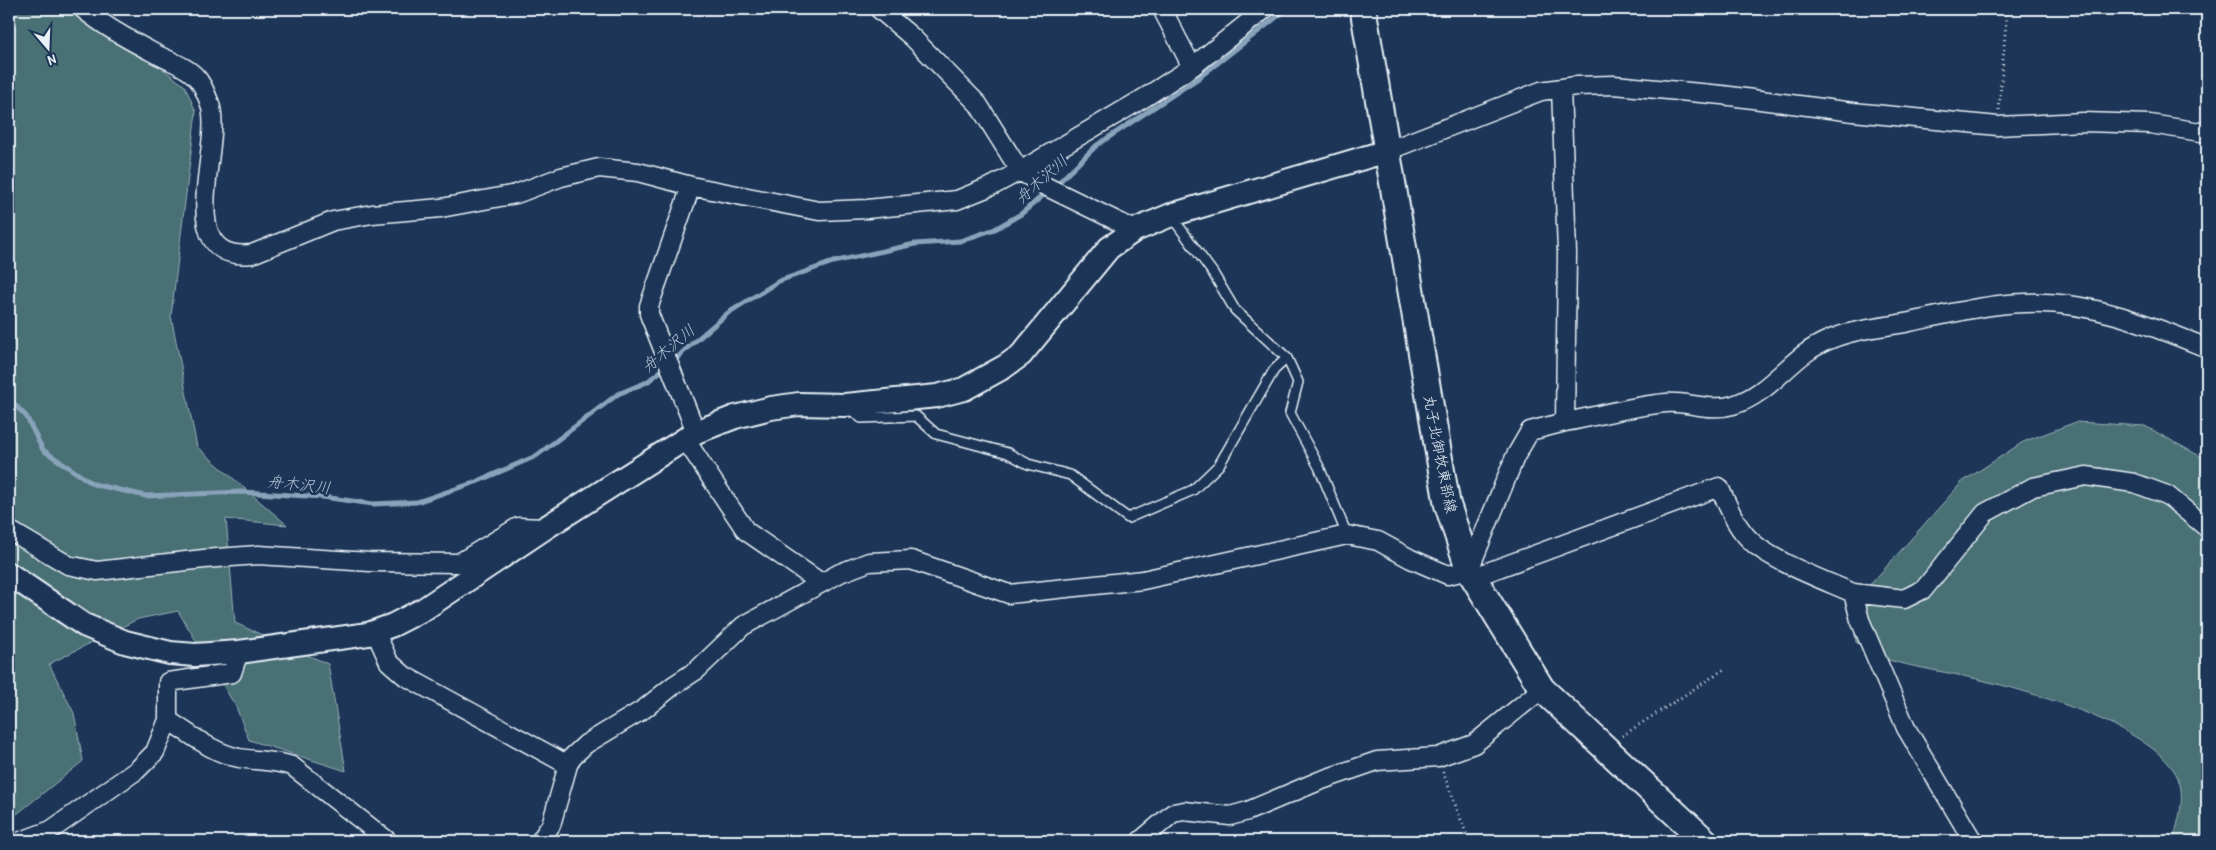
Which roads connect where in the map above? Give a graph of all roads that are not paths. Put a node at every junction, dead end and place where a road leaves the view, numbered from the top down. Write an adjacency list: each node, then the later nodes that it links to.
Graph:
1 (83, 9): 11 (street)
2 (880, 9): 10 (street)
3 (1162, 9): 6 (street)
4 (1266, 9): 6 (street)
5 (1363, 9): 9 (main road, 丸子北御牧東部線)
6 (1192, 67): 10 (street)
7 (1561, 88): 8 (street); 9 (street); 17 (street)
8 (2207, 133)
9 (1387, 151): 12 (street); 23 (main road, 丸子北御牧東部線)
10 (1020, 170): 11 (street); 13 (street)
11 (691, 186): 18 (street)
12 (1171, 215): 13 (street); 15 (lane)
13 (1135, 230): 16 (street)
14 (2207, 348): 17 (street)
15 (1287, 358): 16 (lane); 22 (lane)
16 (845, 405): 18 (street)
17 (1565, 422): 23 (street)
18 (690, 436): 19 (street); 25 (street)
19 (545, 528): 21 (street); 27 (street)
20 (2207, 528): 26 (street)
21 (9, 530)
22 (1347, 536): 23 (street); 25 (street)
23 (1472, 573): 26 (street); 29 (main road, 丸子北御牧東部線)
24 (9, 574): 28 (street)
25 (821, 583): 31 (street)
26 (1853, 594): 38 (street)
27 (375, 631): 28 (street); 31 (street)
28 (239, 652): 30 (street)
29 (1542, 689): 36 (street); 37 (main road, 丸子北御牧東部線)
30 (168, 720): 32 (street); 34 (street)
31 (568, 765): 35 (street)
32 (53, 836): 33 (street)
33 (21, 841)
34 (388, 841)
35 (540, 841)
36 (1140, 841)
37 (1705, 841)
38 (1973, 841)

